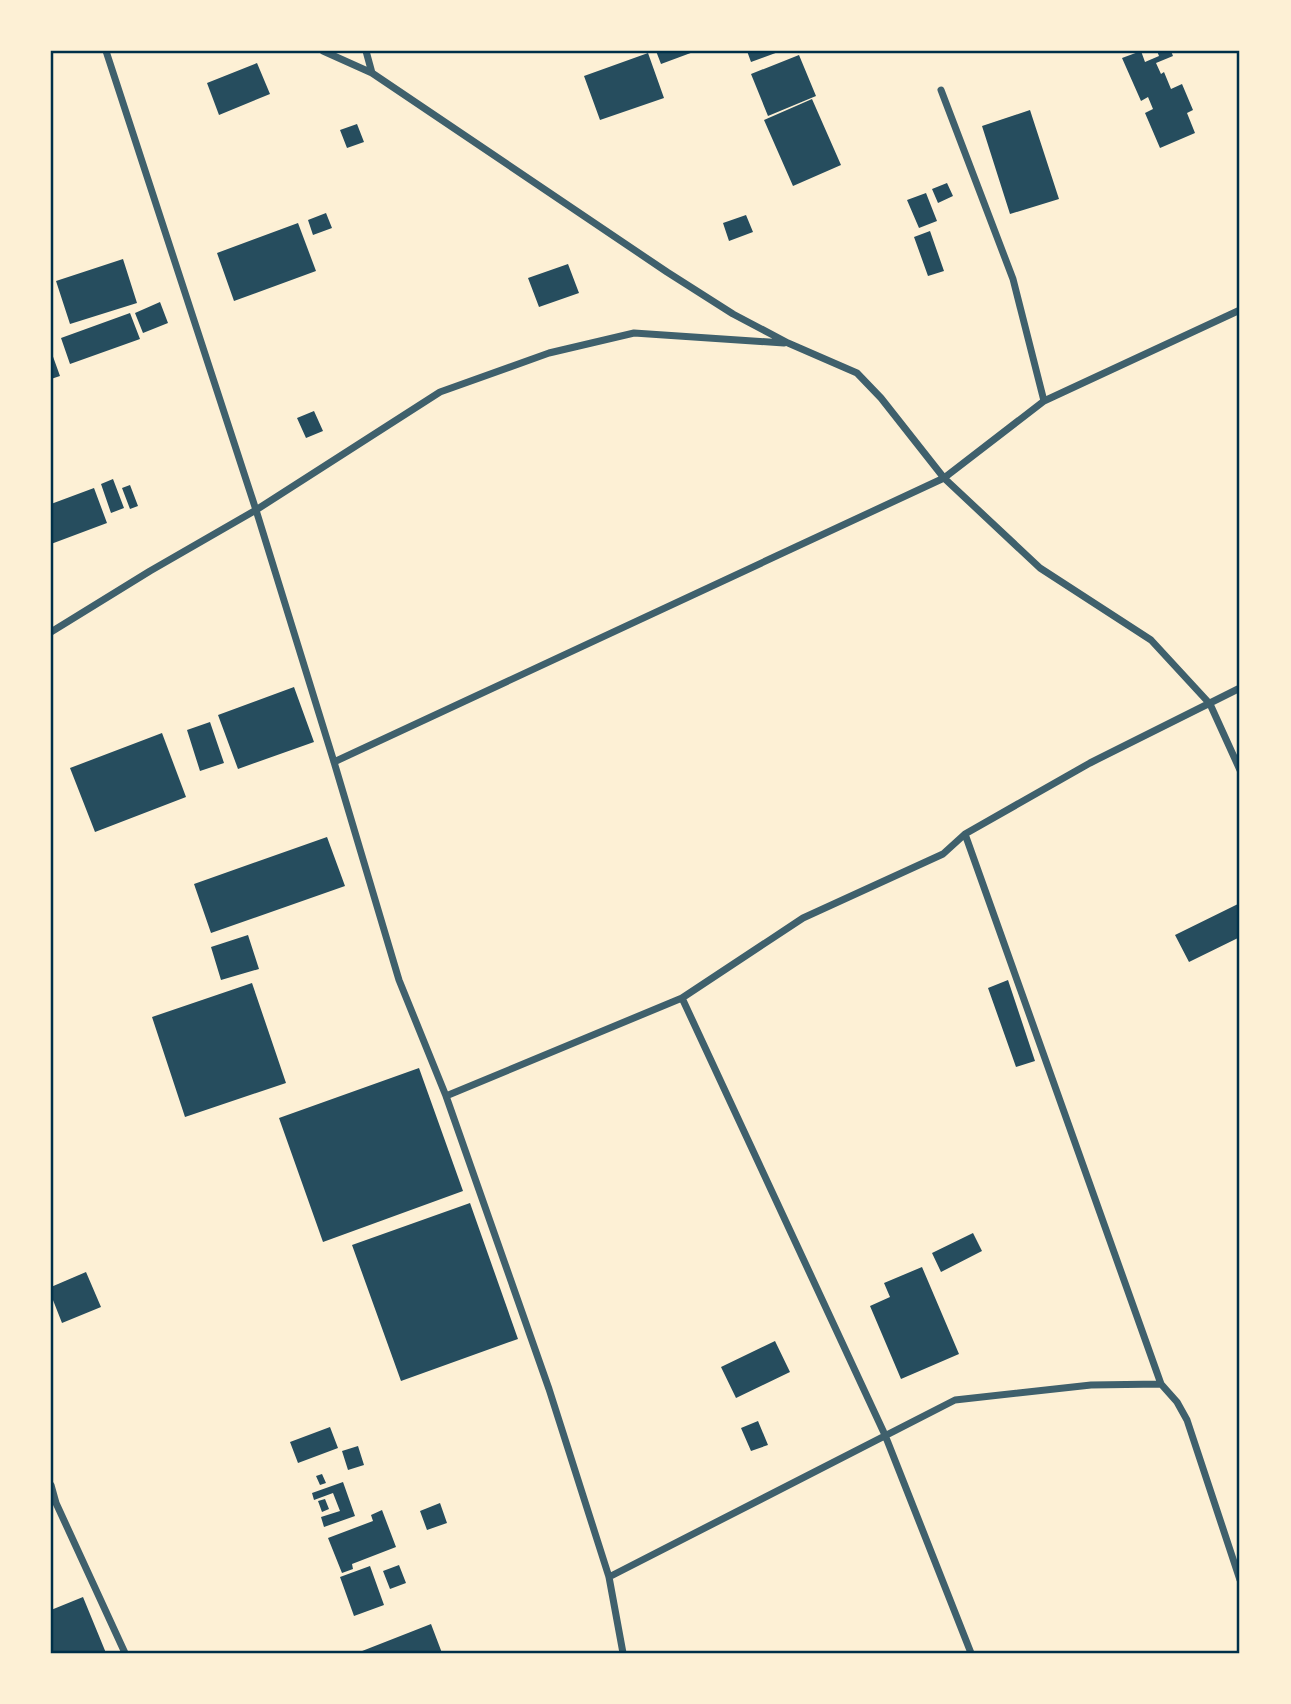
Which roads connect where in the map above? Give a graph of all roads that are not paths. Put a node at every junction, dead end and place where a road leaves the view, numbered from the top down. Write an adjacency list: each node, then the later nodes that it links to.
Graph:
1 (106, 51): 10 (street)
2 (323, 51): 4 (street)
3 (366, 51): 4 (street)
4 (372, 73): 7 (street)
5 (940, 90): 8 (street)
6 (1240, 310): 8 (street)
7 (788, 343): 9 (street); 10 (street)
8 (1044, 401): 9 (street)
9 (944, 478): 13 (street); 14 (street)
10 (256, 510): 11 (street); 14 (street)
11 (51, 632)
12 (1240, 688): 13 (street)
13 (1210, 704): 15 (street); 16 (street)
14 (334, 762): 18 (street)
15 (1240, 769)
16 (965, 834): 17 (street); 19 (street)
17 (682, 998): 18 (street); 20 (street)
18 (446, 1096): 23 (street)
19 (1161, 1384): 20 (street); 24 (street)
20 (885, 1435): 23 (street); 27 (street)
21 (51, 1485): 22 (street)
22 (53, 1504): 25 (street)
23 (609, 1577): 26 (street)
24 (1240, 1580)
25 (125, 1653)
26 (623, 1653)
27 (971, 1653)

